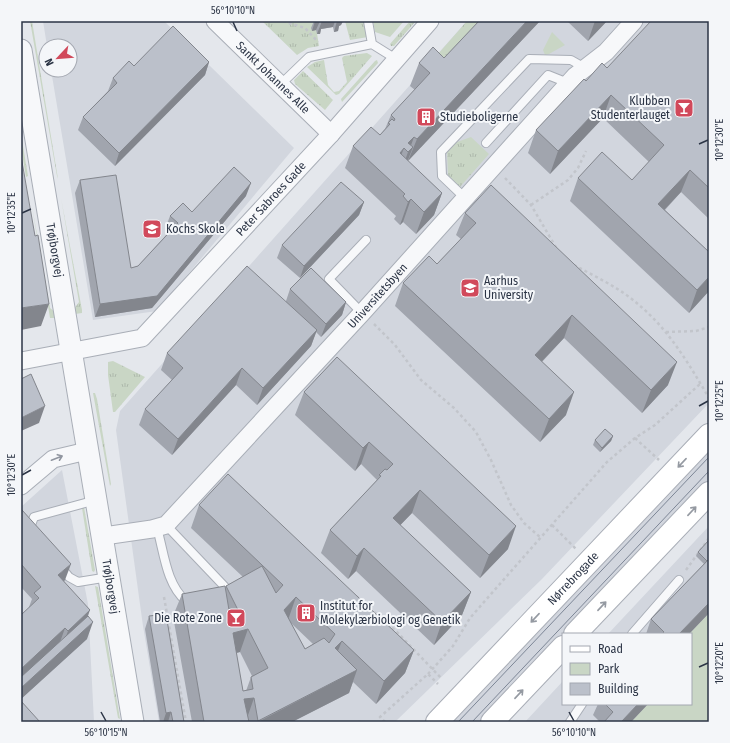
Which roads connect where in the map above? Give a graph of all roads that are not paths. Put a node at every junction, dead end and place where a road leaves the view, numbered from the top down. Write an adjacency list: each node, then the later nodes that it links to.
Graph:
1 (215, 21): 10 (street, Sankt Johannes Alle)
2 (368, 21): 5 (lane)
3 (430, 21): 7 (street, Peter Sabroes Gade)
4 (634, 21): 8 (street, Universitetsbyen)
5 (372, 44): 7 (lane); 10 (lane)
6 (21, 50): 16 (street, Trøjborgvej)
7 (396, 59): 11 (street, Peter Sabroes Gade)
8 (585, 68): 9 (street, Universitetsbyen); 13 (lane)
9 (568, 84): 12 (lane); 13 (street, Universitetsbyen)
10 (280, 85): 11 (street, Sankt Johannes Alle)
11 (331, 134): 16 (street, Peter Sabroes Gade)
12 (486, 143)
13 (465, 198): 15 (street, Universitetsbyen)
14 (366, 240): 15 (lane)
15 (362, 313): 23 (street, Universitetsbyen)
16 (72, 352): 17 (street, Peter Sabroes Gade); 19 (street, Trøjborgvej)
17 (21, 361)
18 (709, 435): 36 (main road, Nørrebrogade, one-way to 36)
19 (88, 451): 20 (street, one-way to 19); 22 (street, Trøjborgvej)
20 (21, 486)
21 (709, 493): 31 (main road, one-way to 21)
22 (97, 500): 24 (lane); 25 (street, Trøjborgvej)
23 (162, 526): 25 (street); 29 (lane); 30 (lane)
24 (34, 536)
25 (104, 536): 27 (street, Trøjborgvej)
26 (54, 560): 27 (lane)
27 (109, 577): 35 (street, Trøjborgvej)
28 (679, 580): 32 (lane)
29 (225, 587)
30 (186, 601)
31 (576, 633)
32 (633, 633)
33 (562, 648): 37 (main road, one-way to 33)
34 (581, 705): 38 (lane)
35 (133, 722)
36 (437, 722)
37 (492, 722)
38 (570, 722)

